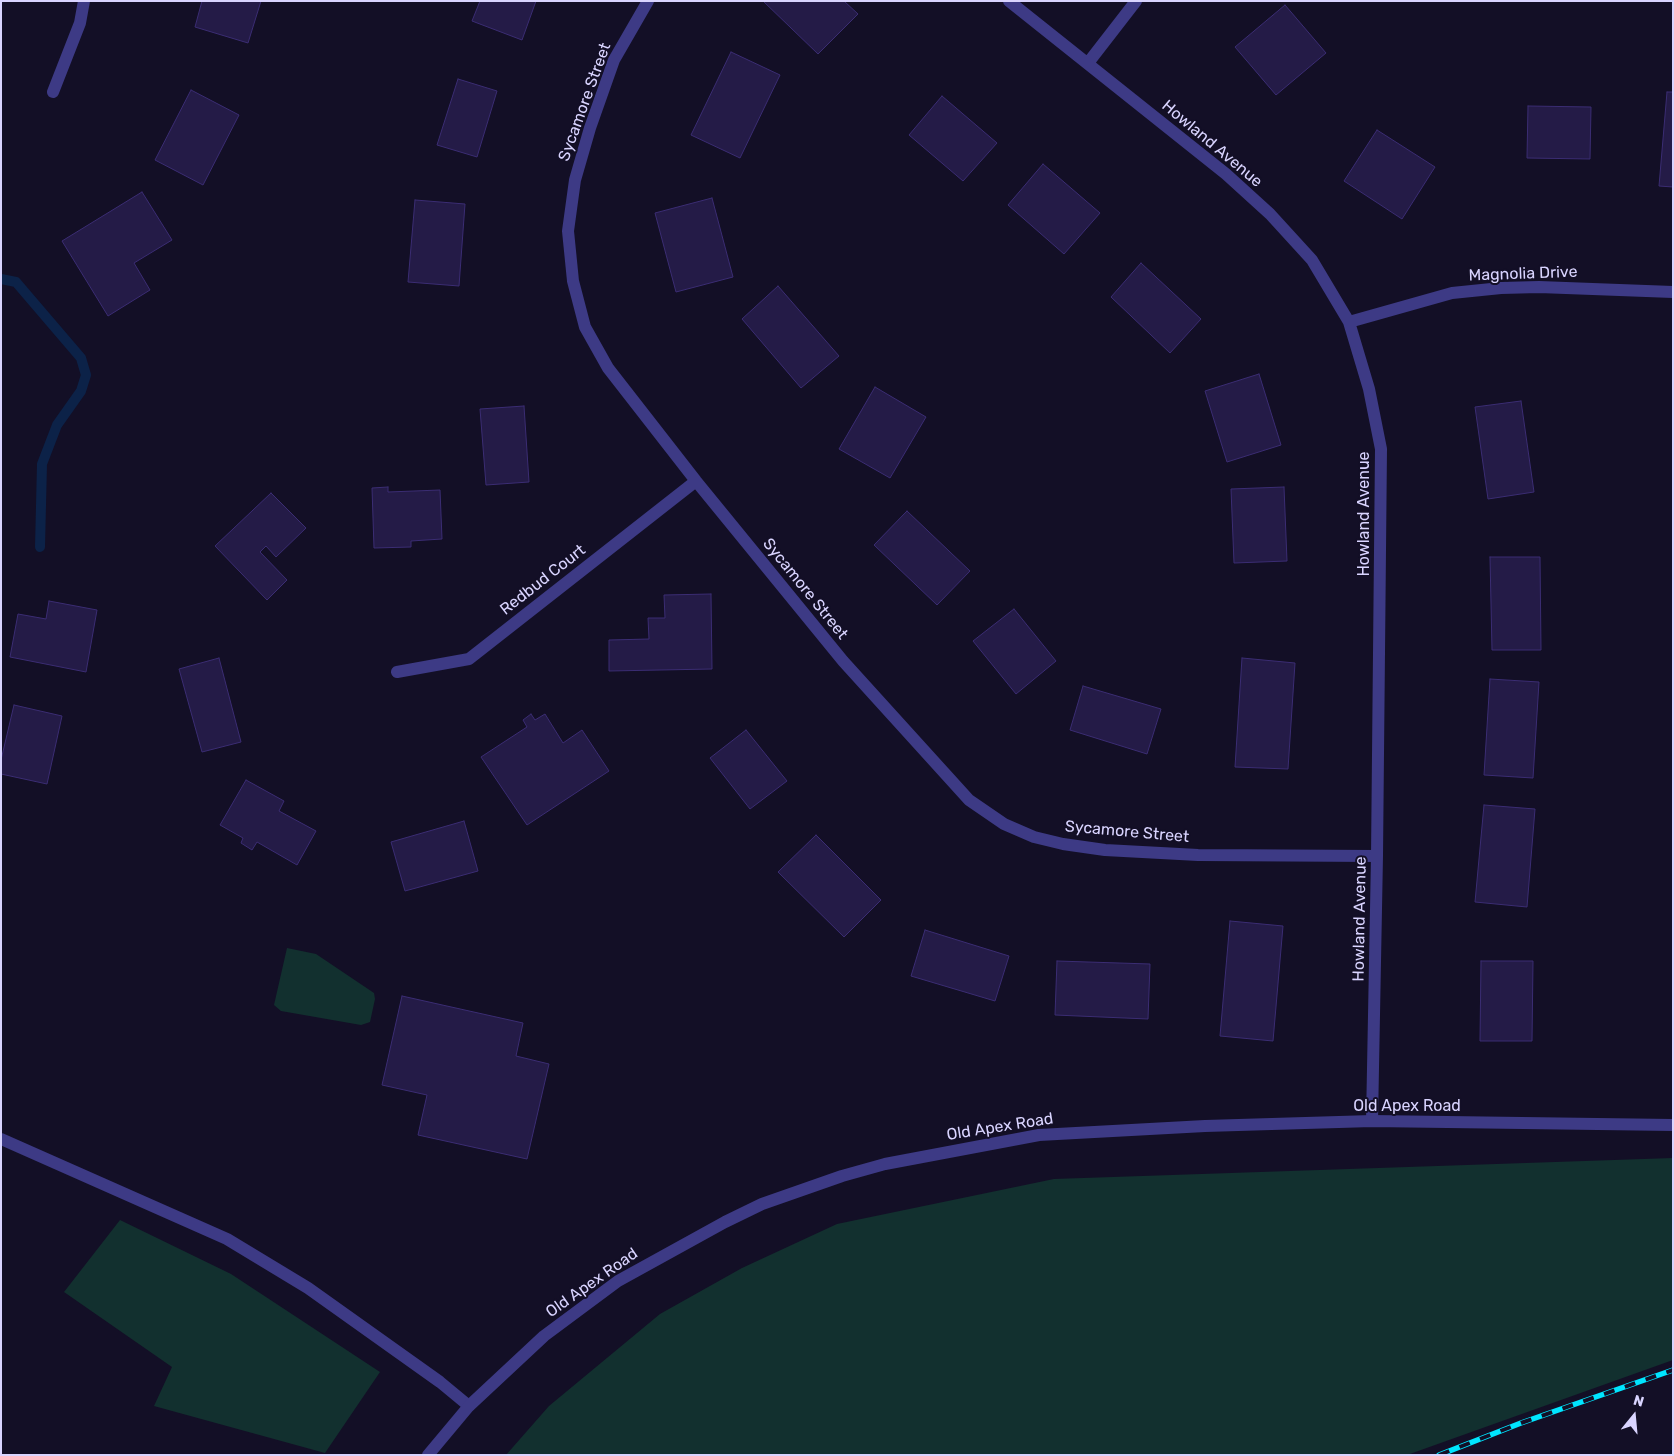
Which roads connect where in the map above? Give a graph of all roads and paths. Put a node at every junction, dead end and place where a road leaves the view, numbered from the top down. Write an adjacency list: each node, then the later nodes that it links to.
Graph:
1 (84, 1): 6 (street)
2 (648, 1): 9 (street, Sycamore Street)
3 (1009, 1): 5 (street, Howland Avenue)
4 (1136, 1): 5 (street)
5 (1088, 63): 8 (street, Howland Avenue)
6 (53, 92)
7 (1673, 292): 8 (street, Magnolia Drive)
8 (1349, 322): 11 (street, Howland Avenue)
9 (696, 481): 10 (street, Redbud Court); 11 (street, Sycamore Street)
10 (397, 672)
11 (1377, 856): 12 (street, Howland Avenue)
12 (1372, 1122): 13 (street, Old Apex Road); 15 (street, Old Apex Road)
13 (1673, 1125)
14 (1, 1139): 15 (street)
15 (469, 1406): 16 (street, Old Apex Road)
16 (428, 1455)

